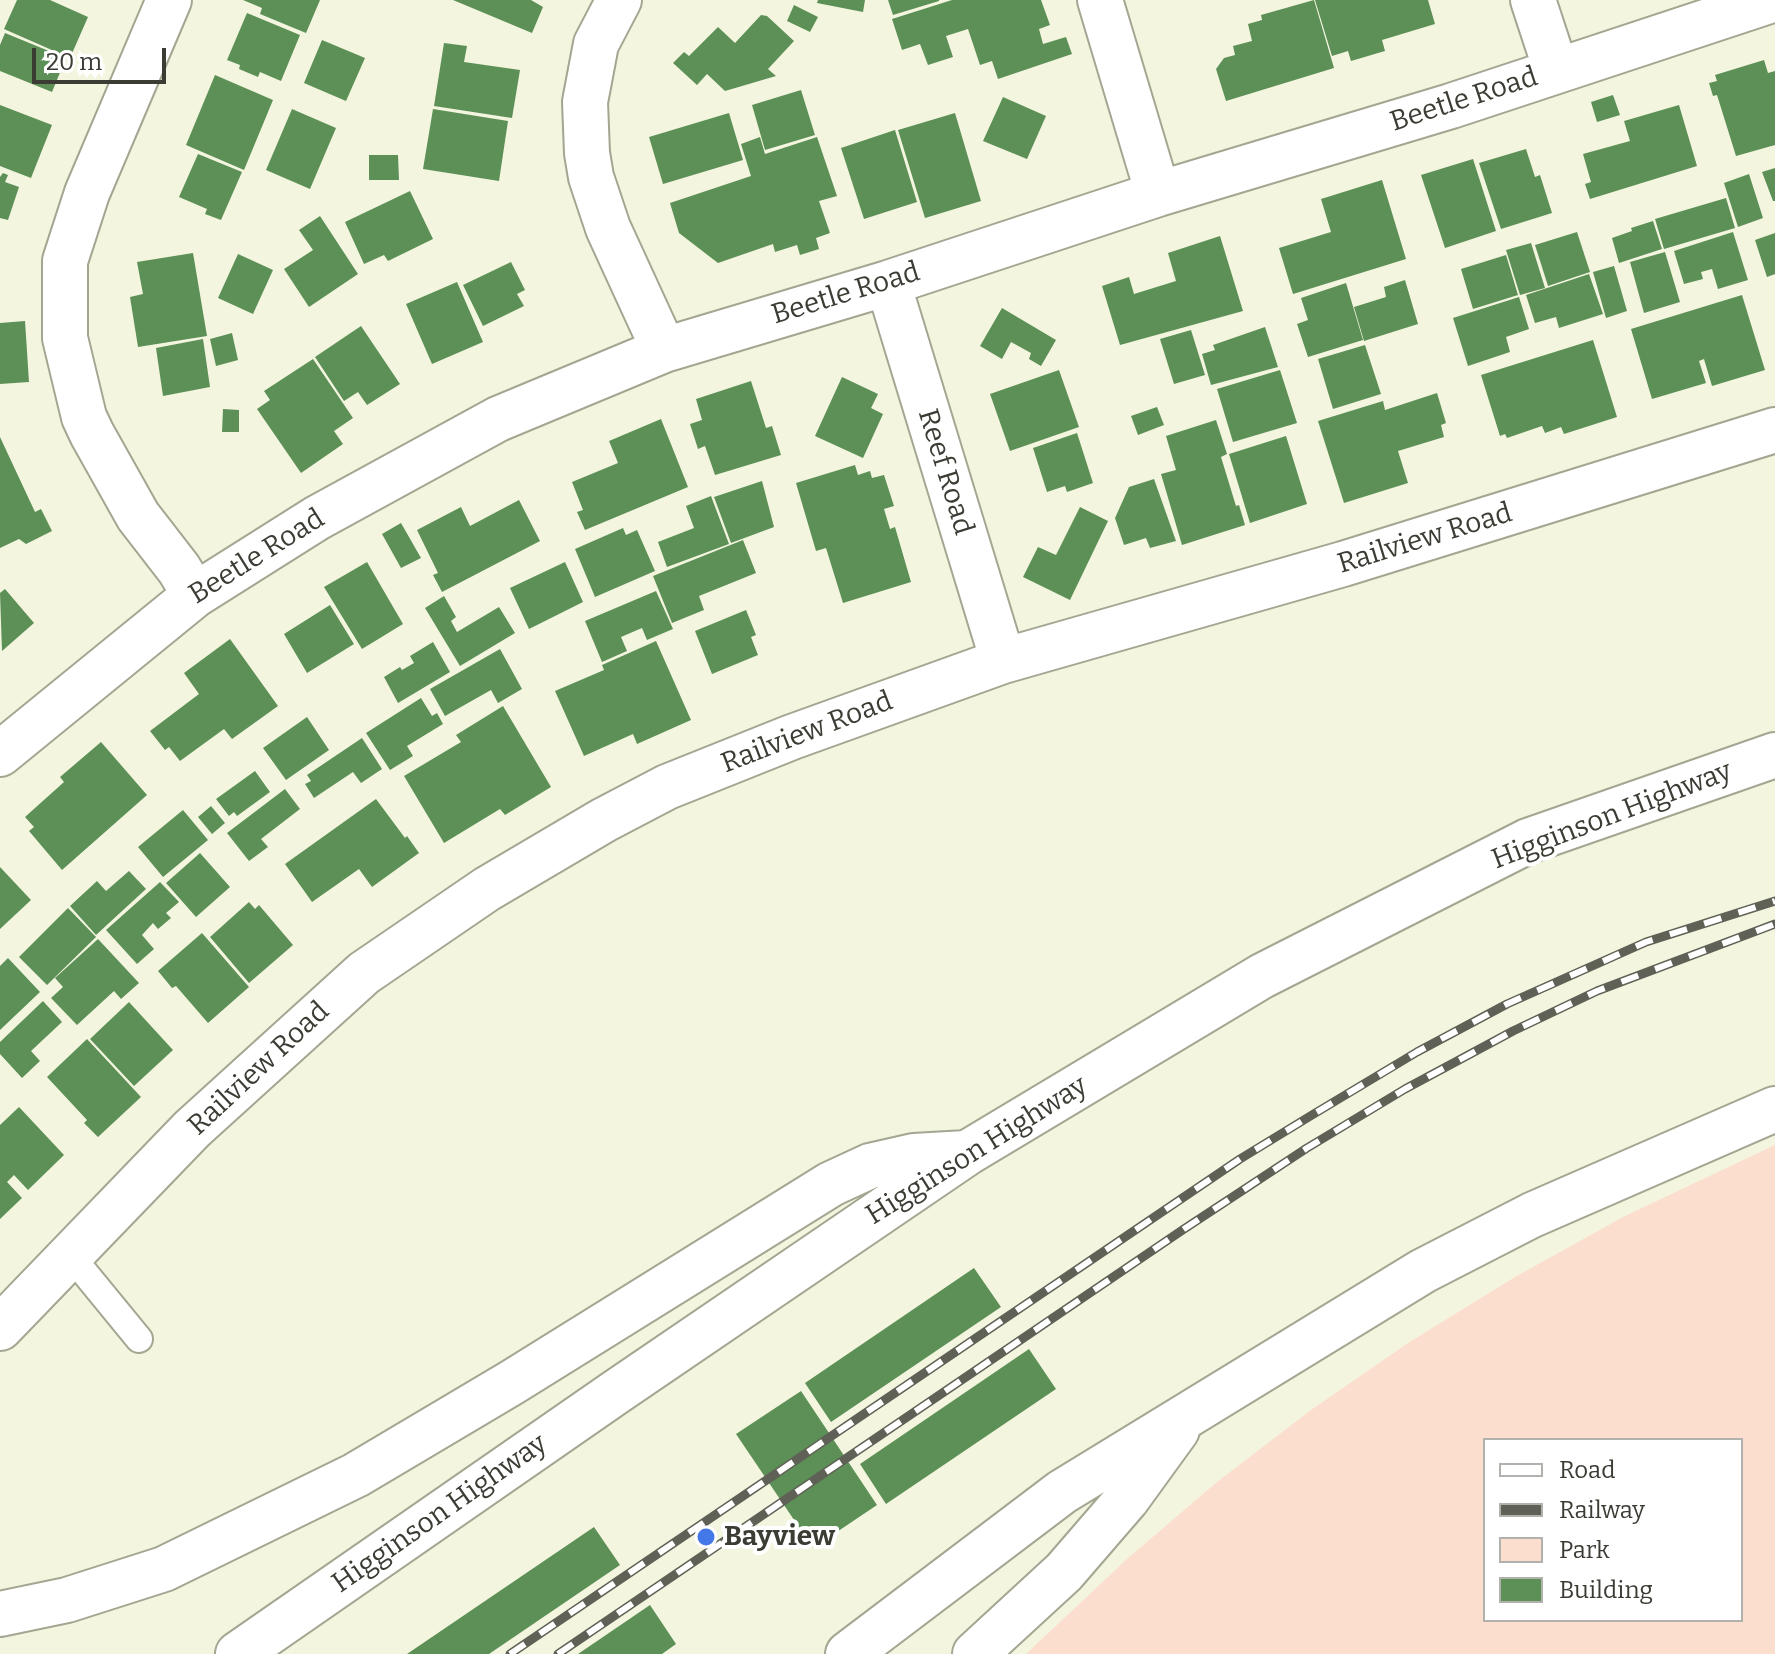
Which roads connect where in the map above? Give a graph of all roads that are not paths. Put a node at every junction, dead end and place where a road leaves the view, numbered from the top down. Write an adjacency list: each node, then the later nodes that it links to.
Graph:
1 (169, 0): 11 (main road)
2 (619, 0): 9 (main road)
3 (1100, 0): 7 (main road)
4 (1533, 0): 6 (main road)
5 (1772, 0): 6 (main road, Beetle Road)
6 (1556, 70): 7 (main road, Beetle Road)
7 (1158, 194): 8 (main road, Beetle Road)
8 (888, 283): 9 (main road, Beetle Road); 12 (main road, Reef Road)
9 (664, 350): 11 (main road, Beetle Road)
10 (1775, 430): 12 (main road, Railview Road)
11 (195, 595): 13 (main road, Beetle Road)
12 (1003, 661): 17 (main road, Railview Road)
13 (0, 754)
14 (1775, 755): 16 (main road, Higginson Highway)
15 (1775, 1109): 20 (main road)
16 (967, 1153): 21 (main road); 22 (main road, Higginson Highway)
17 (71, 1256): 18 (main road, Railview Road); 19 (lane)
18 (0, 1328)
19 (139, 1339)
20 (1190, 1412): 23 (main road); 24 (main road)
21 (0, 1614)
22 (238, 1654)
23 (848, 1654)
24 (975, 1654)

